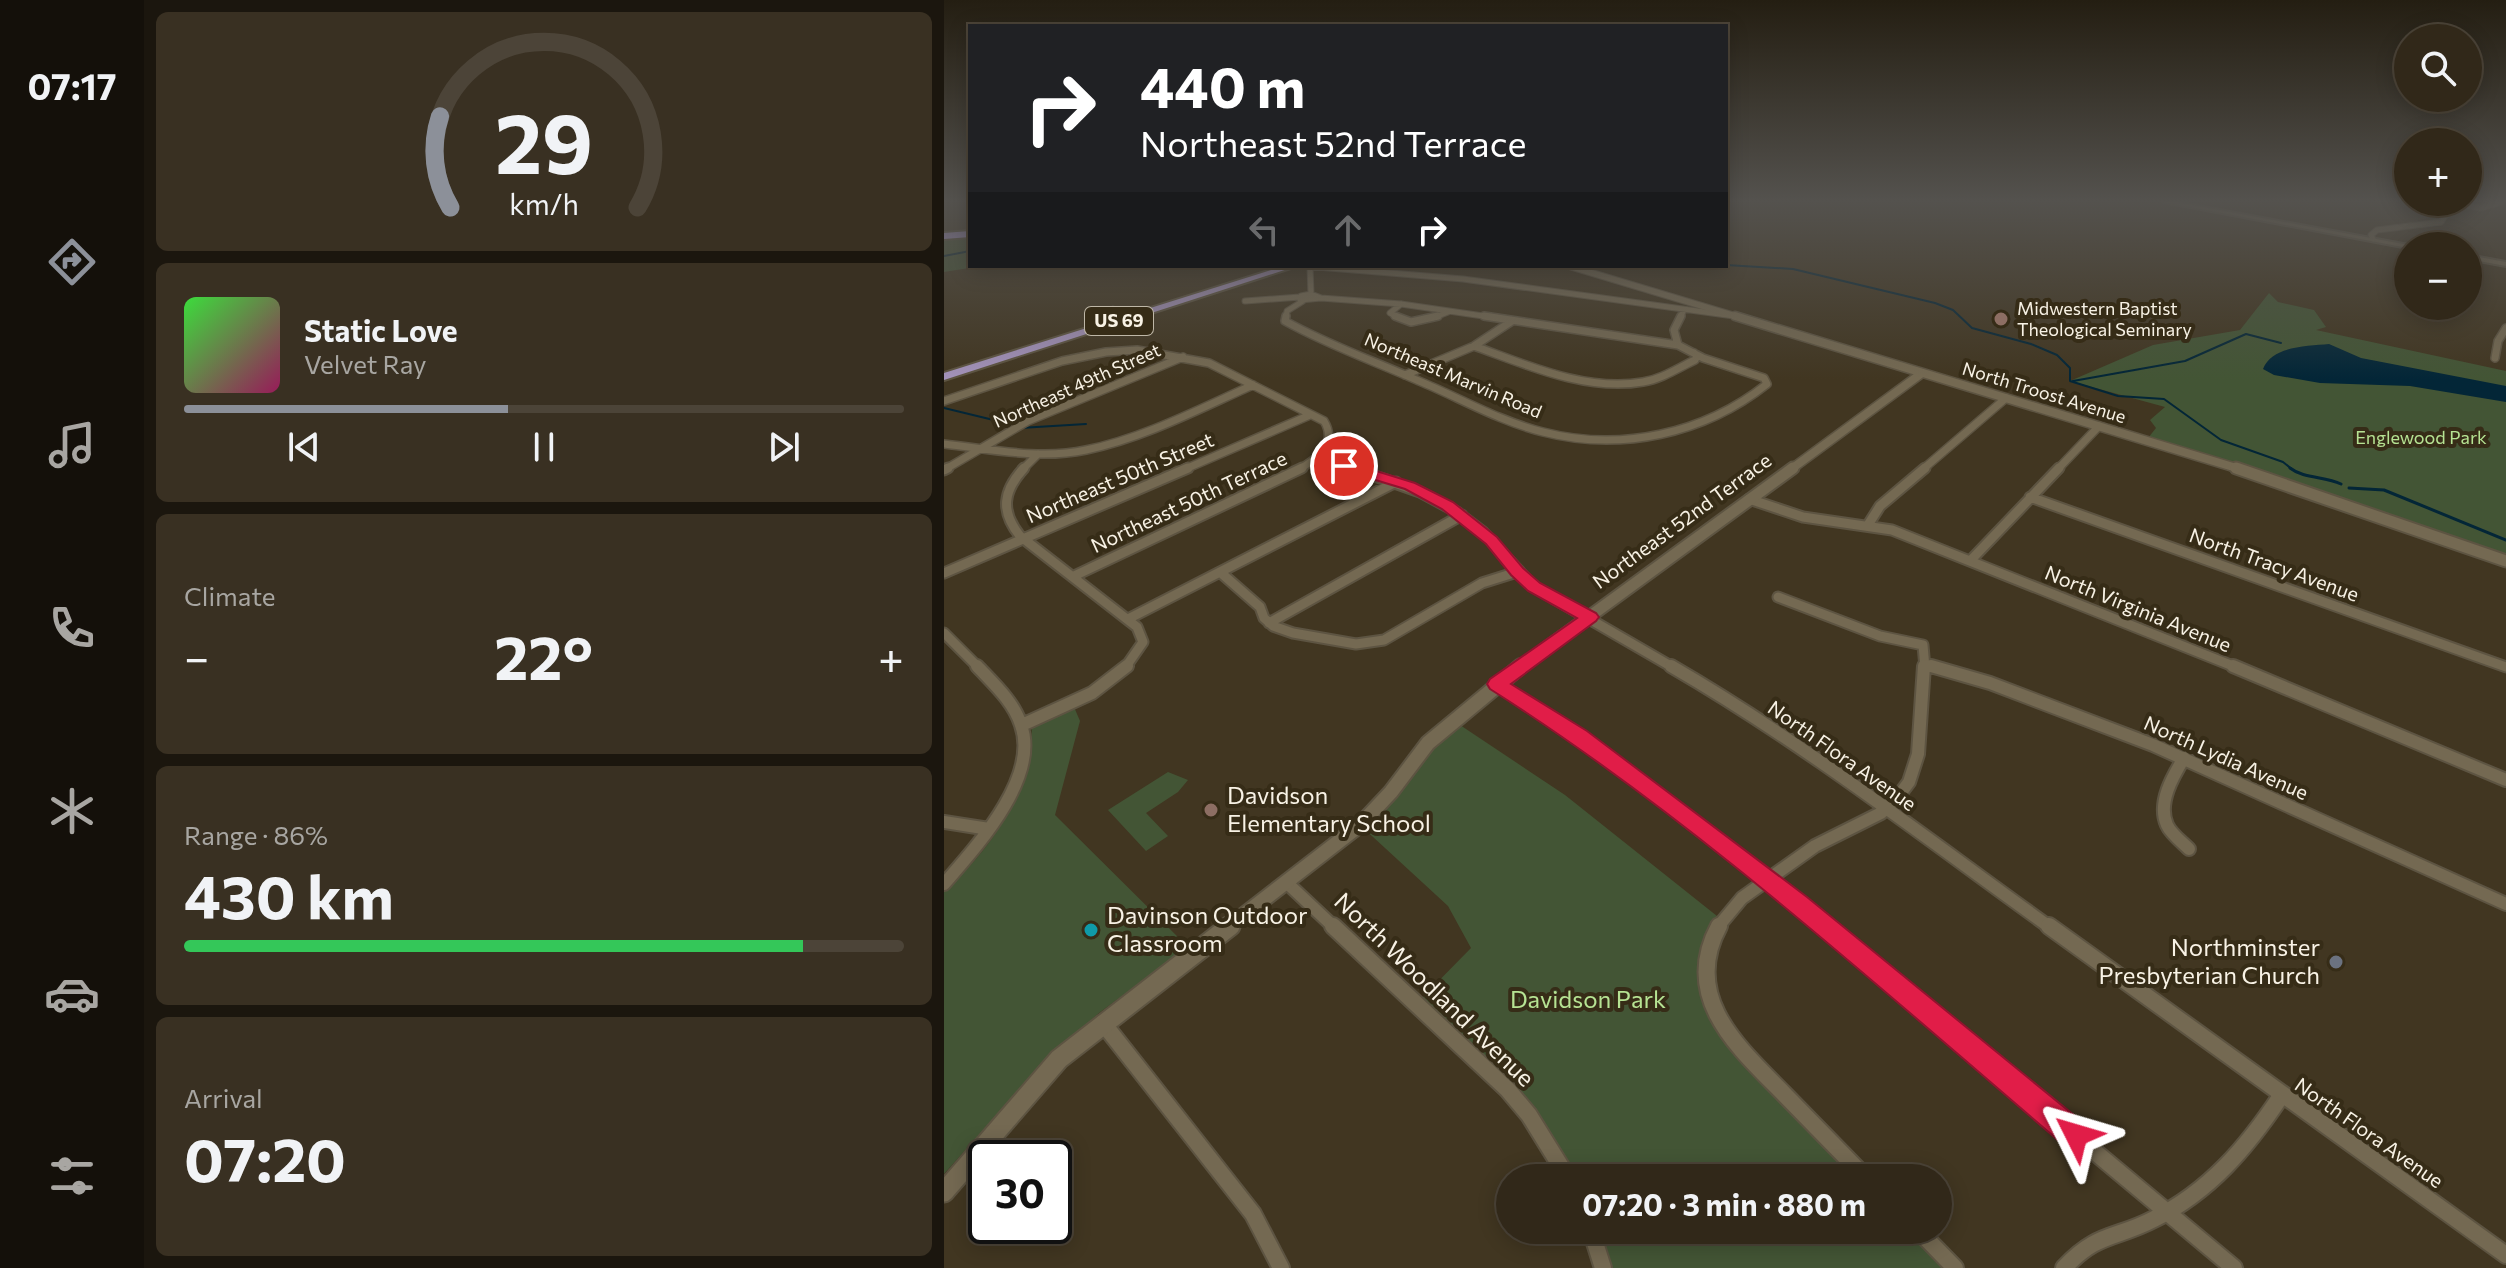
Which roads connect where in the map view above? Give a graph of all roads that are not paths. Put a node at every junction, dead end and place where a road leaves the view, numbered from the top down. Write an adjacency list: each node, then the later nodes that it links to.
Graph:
1 (1277, 268): 10 (main road, US 69)
2 (1286, 268): 10 (main road, US 69)
3 (1308, 268): 7 (street)
4 (1367, 268): 6 (street)
5 (1576, 268): 15 (street, North Troost Avenue)
6 (1397, 269): 13 (street)
7 (1311, 294): 8 (street); 9 (street)
8 (1321, 298): 9 (street); 12 (street)
9 (1302, 299): 11 (street); 25 (street, Northeast Marvin Road)
10 (1179, 300): 24 (main road, US 69)
11 (1245, 301)
12 (1401, 304): 14 (street); 14 (street)
13 (1684, 310): 15 (street); 18 (street)
14 (1449, 312): 16 (street)
15 (1734, 316): 23 (street, North Troost Avenue)
16 (1512, 321): 18 (street); 19 (street)
17 (2506, 328): 21 (street)
18 (1678, 345): 20 (street)
19 (1474, 346): 20 (street); 25 (street)
20 (1694, 353): 25 (street, Northeast Marvin Road)
21 (2500, 355)
22 (1183, 357): 26 (street); 28 (street); 32 (street, Northeast 49th Street)
23 (1922, 373): 27 (street, North Troost Avenue); 38 (street, Northeast 52nd Terrace)
24 (944, 375)
25 (1405, 375)
26 (1253, 385): 29 (street); 33 (street)
27 (2006, 398): 30 (street, North Troost Avenue); 40 (street)
28 (944, 401)
29 (1310, 415): 34 (street); 41 (street, Northeast 50th Street)
30 (2099, 426): 37 (street); 43 (street, North Troost Avenue)
31 (944, 444): 32 (street)
32 (978, 449): 33 (street); 35 (street, Northeast 49th Street)
33 (1038, 454): 41 (street)
34 (1317, 457): 36 (street, North Flora Avenue); 47 (street, Northeast 50th Terrace)
35 (944, 470)
36 (1396, 482): 39 (street, North Flora Avenue); 44 (street)
37 (2030, 497): 42 (street); 54 (street, North Tracy Avenue)
38 (1749, 499): 40 (street, North Virginia Avenue); 49 (street, Northeast 52nd Terrace)
39 (1462, 515): 45 (street, North Flora Avenue); 51 (street)
40 (1868, 525): 42 (street, North Virginia Avenue)
41 (1024, 539): 46 (street, Northeast 50th Street); 47 (street)
42 (1971, 560): 58 (street, North Virginia Avenue)
43 (2506, 561)
44 (1220, 572): 50 (street); 51 (street)
45 (1517, 572): 49 (street, North Flora Avenue); 51 (street)
46 (944, 573)
47 (1074, 576): 50 (street)
48 (1778, 597): 53 (street)
49 (1590, 617): 55 (street, Northeast 52nd Terrace); 59 (street, North Flora Avenue)
50 (1128, 619): 56 (street)
51 (1269, 623)
52 (944, 633): 56 (street)
53 (1925, 664): 57 (street, North Lydia Avenue); 59 (street)
54 (2506, 667)
55 (1497, 684): 63 (street, Northeast 52nd Terrace); 64 (street)
56 (1022, 725): 61 (street)
57 (2184, 758): 62 (street); 66 (street, North Lydia Avenue)
58 (2506, 780)
59 (1884, 808): 64 (street); 68 (street, North Flora Avenue)
60 (944, 822): 61 (street)
61 (989, 829): 65 (street)
62 (2189, 849)
63 (1286, 882): 67 (street, Northeast 52nd Terrace); 69 (street, North Woodland Avenue)
64 (1768, 882): 70 (street); 72 (street)
65 (944, 884)
66 (2506, 904)
67 (1103, 1023): 71 (street, Northeast 52nd Terrace); 76 (street)
68 (2281, 1096): 72 (street); 75 (street, North Flora Avenue)
69 (1559, 1164)
70 (1852, 1164)
71 (944, 1192)
72 (2168, 1212): 79 (street); 80 (street)
73 (1595, 1244): 77 (street)
74 (1932, 1244): 78 (street)
75 (2506, 1255)
76 (1281, 1268)
77 (1603, 1268)
78 (1955, 1268)
79 (2064, 1268)
80 (2234, 1268)

